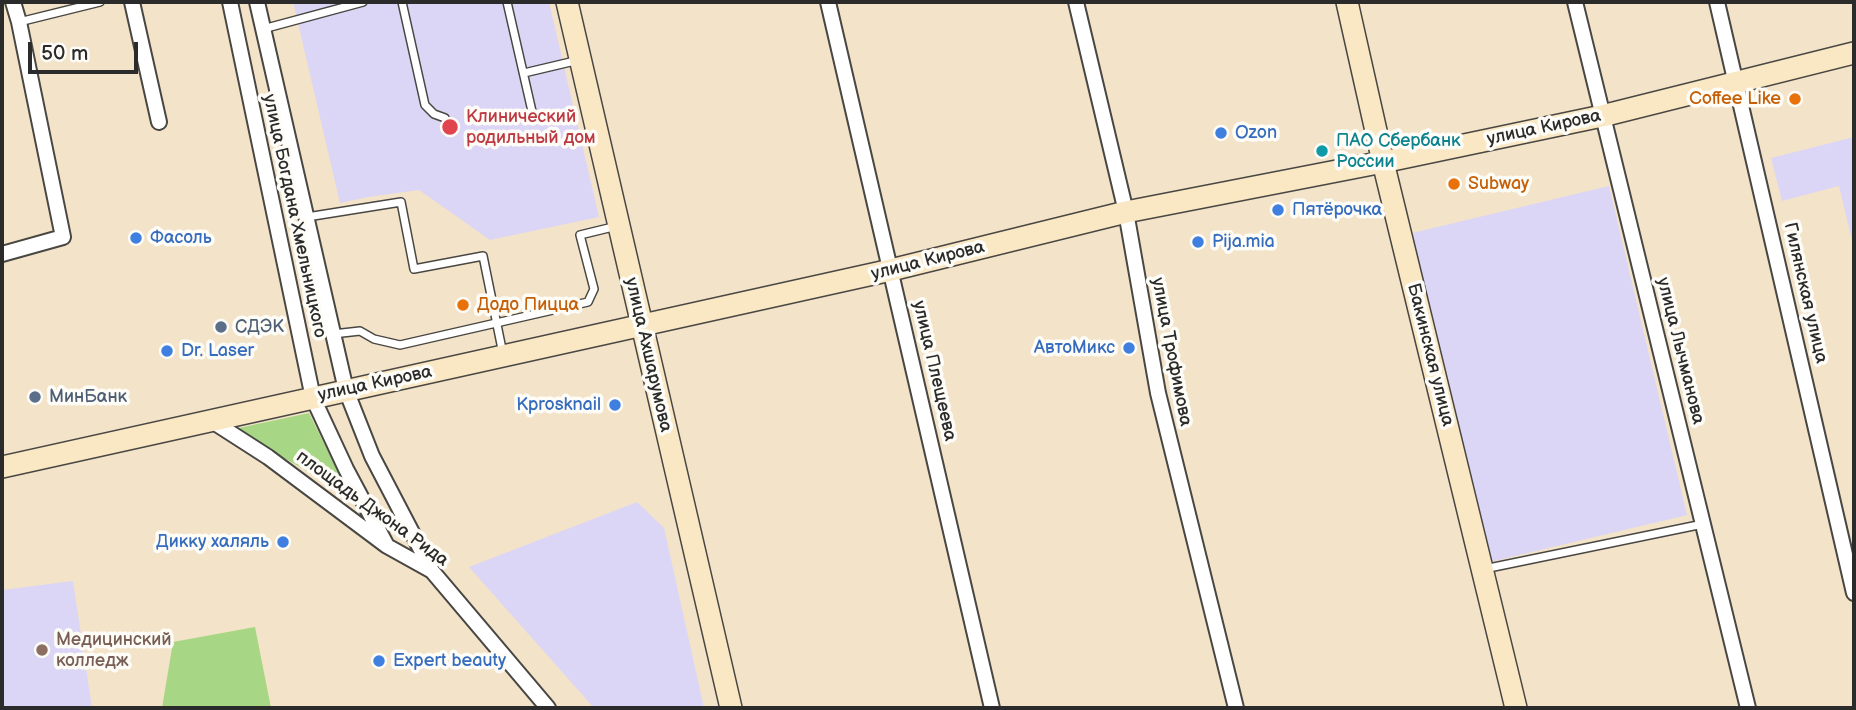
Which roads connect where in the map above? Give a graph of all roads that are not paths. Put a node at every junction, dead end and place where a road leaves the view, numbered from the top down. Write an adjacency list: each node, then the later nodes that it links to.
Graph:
1 (13, 2): 15 (street)
2 (100, 2): 15 (lane)
3 (132, 2): 24 (street)
4 (230, 2): 36 (street, улица Богдана Хмельницкого)
5 (257, 2): 16 (street, улица Богдана Хмельницкого)
6 (363, 2): 16 (lane)
7 (402, 2): 22 (lane)
8 (507, 2): 19 (lane)
9 (567, 2): 18 (main road, улица Ахшарумова)
10 (828, 2): 30 (street, улица Плещеева)
11 (1076, 2): 26 (street, улица Трофимова)
12 (1347, 2): 25 (main road, Бакинская улица)
13 (1575, 2): 21 (street, улица Лычманова)
14 (1717, 2): 20 (street, Гилянская улица)
15 (19, 22): 29 (street)
16 (263, 29): 27 (street, улица Богдана Хмельницкого)
17 (1854, 53): 20 (main road, улица Кирова)
18 (580, 60): 19 (lane); 28 (main road, улица Ахшарумова)
19 (524, 73): 23 (lane)
20 (1737, 83): 21 (main road, улица Кирова); 43 (street, Гилянская улица)
21 (1602, 116): 25 (main road, улица Кирова); 39 (street, улица Лычманова)
22 (445, 118)
23 (534, 120)
24 (159, 122)
25 (1383, 162): 26 (main road, улица Кирова); 41 (main road, Бакинская улица)
26 (1126, 212): 30 (main road, улица Кирова); 47 (street, улица Трофимова)
27 (306, 218): 31 (lane); 33 (street, улица Богдана Хмельницкого)
28 (618, 226): 31 (lane); 32 (main road, улица Ахшарумова)
29 (2, 254)
30 (891, 270): 32 (main road, улица Кирова); 46 (street, улица Плещеева)
31 (497, 323): 33 (lane); 34 (lane)
32 (641, 327): 34 (main road, улица Кирова); 45 (main road, улица Ахшарумова)
33 (333, 334): 35 (street, улица Богдана Хмельницкого)
34 (503, 356): 35 (main road, улица Кирова)
35 (345, 390): 36 (main road, улица Кирова); 42 (street, улица Богдана Хмельницкого)
36 (313, 398): 37 (main road, улица Кирова); 40 (street, улица Богдана Хмельницкого)
37 (212, 421): 38 (main road, улица Кирова); 40 (street, площадь Джона Рида)
38 (2, 467)
39 (1703, 524): 41 (lane); 49 (street, улица Лычманова)
40 (387, 546): 42 (street, площадь Джона Рида)
41 (1482, 569): 48 (main road, Бакинская улица)
42 (432, 571): 44 (street, площадь Джона Рида)
43 (1854, 593)
44 (548, 708)
45 (731, 708)
46 (992, 708)
47 (1236, 708)
48 (1516, 708)
49 (1748, 708)

